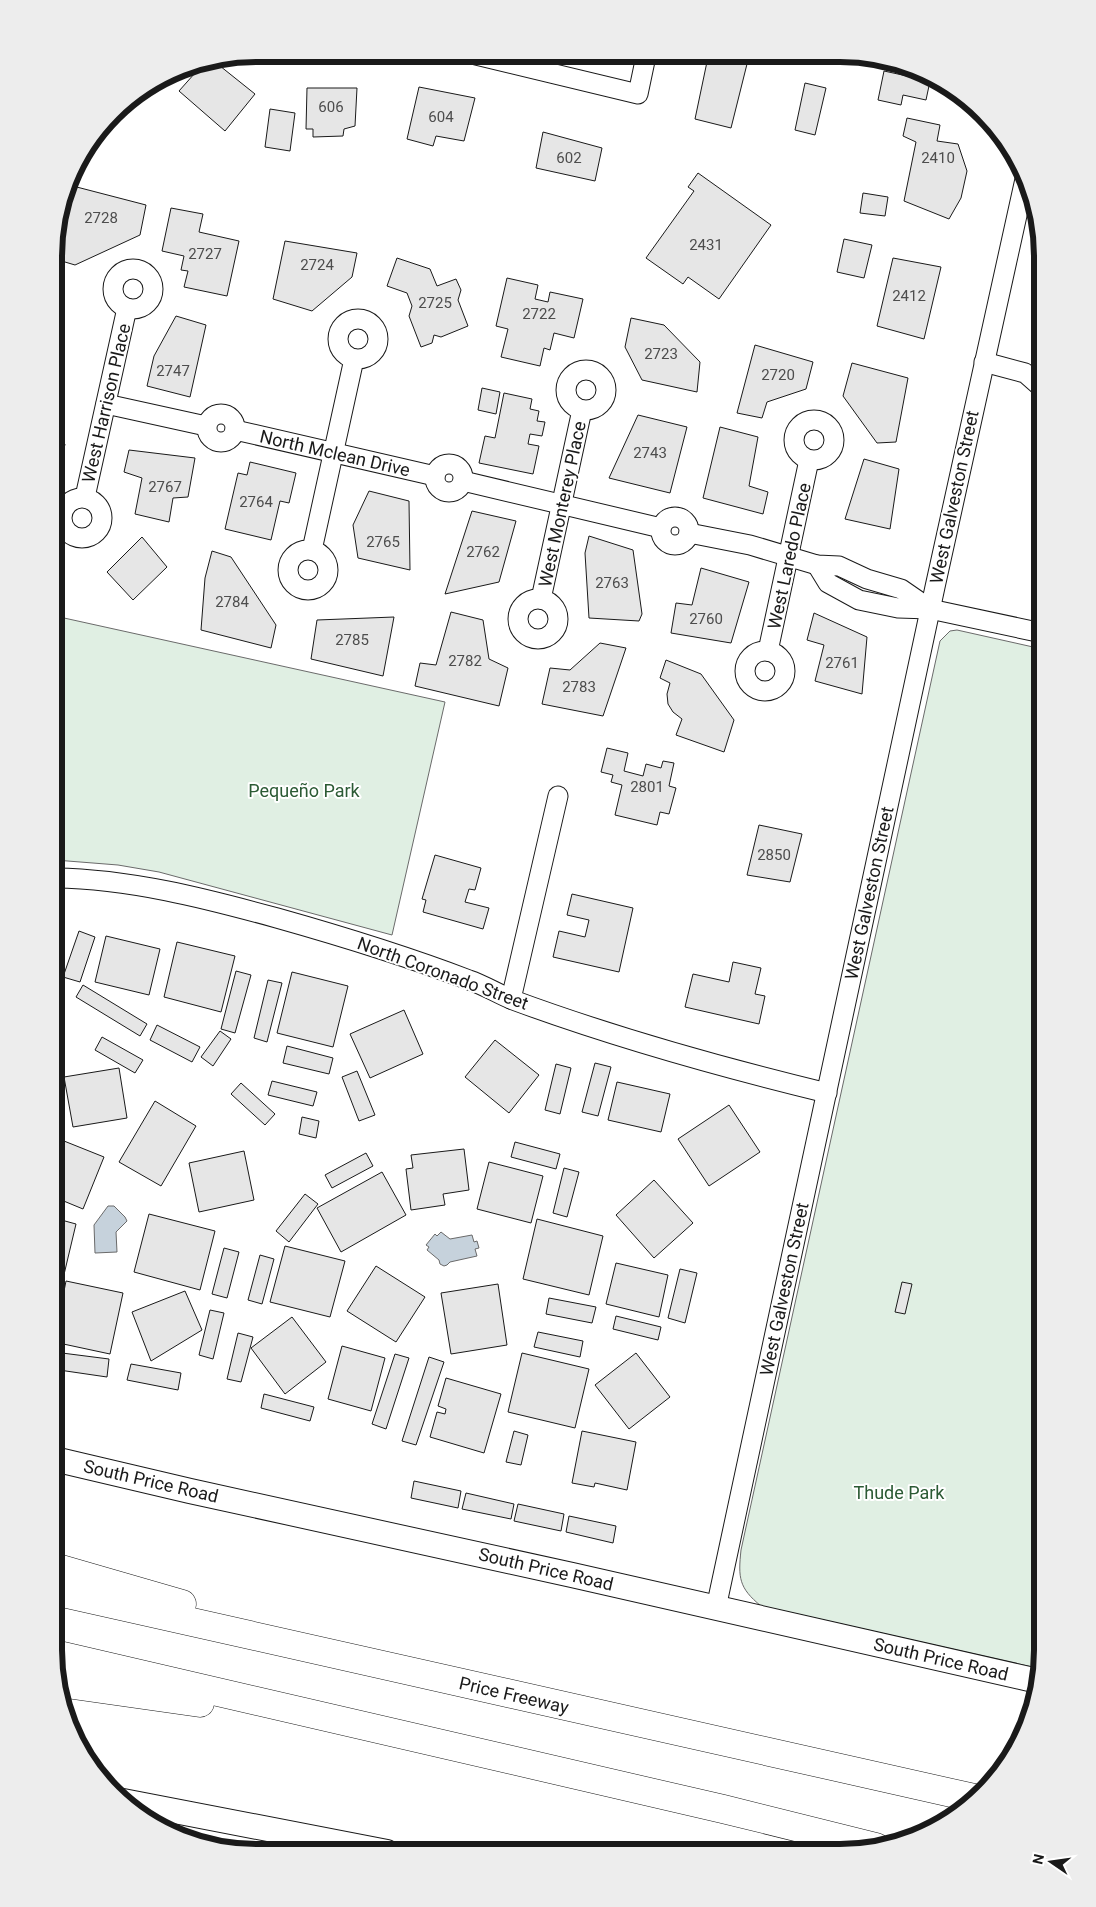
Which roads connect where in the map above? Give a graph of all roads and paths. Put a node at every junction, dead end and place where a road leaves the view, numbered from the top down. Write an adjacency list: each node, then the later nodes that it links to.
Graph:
1 (505, 62): 2 (street)
2 (645, 62)
3 (1022, 192): 6 (street, West Galveston Street)
4 (127, 308): 8 (street, West Harrison Place)
5 (354, 359): 10 (street)
6 (984, 362): 7 (street); 20 (street, West Galveston Street)
7 (1034, 371)
8 (106, 404): 10 (street, North Mclean Drive); 12 (street, West Harrison Place)
9 (582, 410): 13 (street, West Monterey Place)
10 (334, 453): 13 (street, North Mclean Drive); 14 (street)
11 (809, 460): 15 (street, West Laredo Place)
12 (85, 497)
13 (562, 504): 15 (street, North Mclean Drive); 18 (street, West Monterey Place)
14 (312, 550)
15 (790, 556): 16 (street, North Mclean Drive); 22 (street, West Laredo Place)
16 (817, 565): 17 (street, North Mclean Drive); 19 (street)
17 (867, 579): 19 (street); 20 (street, North Mclean Drive)
18 (541, 599)
19 (859, 600): 20 (street)
20 (930, 609): 21 (street); 26 (street, West Galveston Street)
21 (1034, 631)
22 (768, 651)
23 (558, 796): 25 (street)
24 (62, 878): 25 (street, North Coronado Street)
25 (511, 999): 26 (street, North Coronado Street)
26 (827, 1092): 30 (street, West Galveston Street)
27 (62, 1461): 30 (main road, South Price Road)
28 (62, 1569): 32 (highway)
29 (62, 1593): 32 (highway, Price Freeway)
30 (716, 1608): 33 (main road, South Price Road)
31 (62, 1656): 35 (highway)
32 (398, 1669): 36 (highway, Price Freeway)
33 (1031, 1680)
34 (65, 1684): 35 (highway)
35 (347, 1721): 38 (highway)
36 (967, 1796)
37 (138, 1804): 39 (main road)
38 (861, 1843)
39 (346, 1844)

